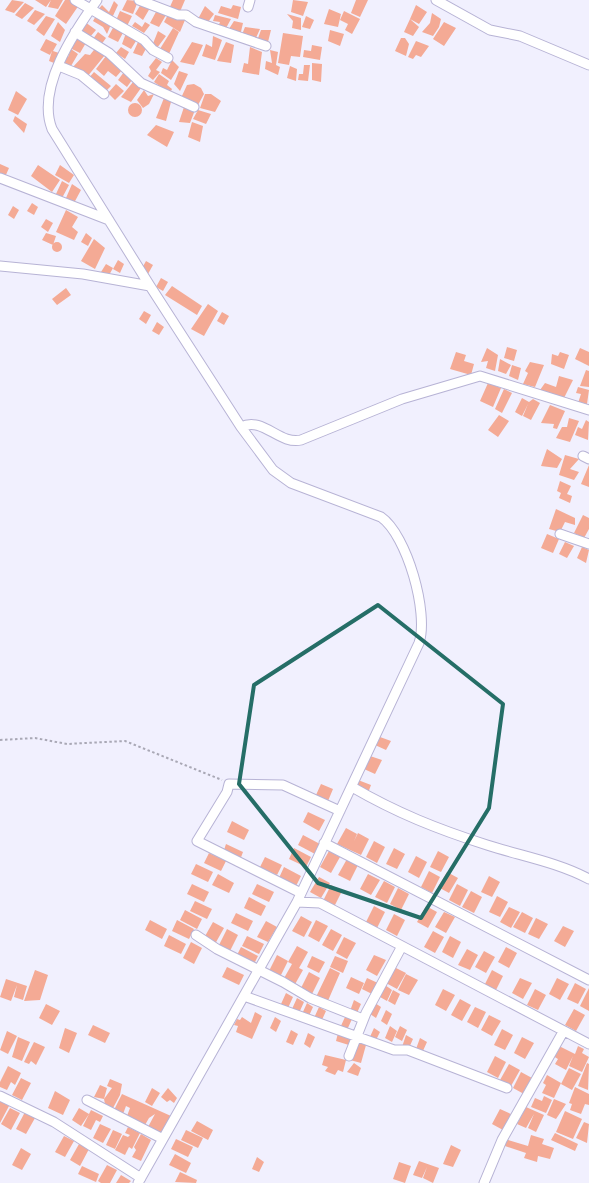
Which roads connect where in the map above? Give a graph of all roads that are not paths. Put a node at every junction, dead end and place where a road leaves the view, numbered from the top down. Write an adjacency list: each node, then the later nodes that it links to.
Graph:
1 (75, 0): 5 (street)
2 (97, 0): 5 (street)
3 (139, 0): 7 (street)
4 (436, 0): 9 (street)
5 (91, 9): 6 (street); 8 (street)
6 (74, 32): 10 (street); 12 (street)
7 (266, 46)
8 (168, 58)
9 (589, 65)
10 (59, 66): 11 (street); 14 (street)
11 (104, 94)
12 (194, 107)
13 (0, 178): 14 (street)
14 (109, 220): 16 (street)
15 (0, 266): 16 (street)
16 (150, 286): 18 (street)
17 (589, 410): 18 (street)
18 (241, 426): 21 (street)
19 (560, 534): 20 (street)
20 (589, 544)
21 (352, 787): 22 (street); 24 (street)
22 (339, 814): 23 (street); 25 (street)
23 (324, 843): 25 (street); 29 (street)
24 (589, 879)
25 (299, 897): 27 (street); 28 (street)
26 (196, 935): 28 (street)
27 (402, 946): 31 (street); 32 (street)
28 (258, 970): 30 (street); 31 (street)
29 (589, 980)
30 (244, 996): 33 (street); 39 (street)
31 (363, 1019): 33 (street)
32 (563, 1032): 34 (street); 41 (street)
33 (356, 1037): 35 (street); 36 (street)
34 (589, 1044)
35 (349, 1056)
36 (507, 1088)
37 (0, 1096): 40 (street)
38 (87, 1100): 39 (street)
39 (163, 1139): 40 (street)
40 (140, 1180)
41 (484, 1183)

